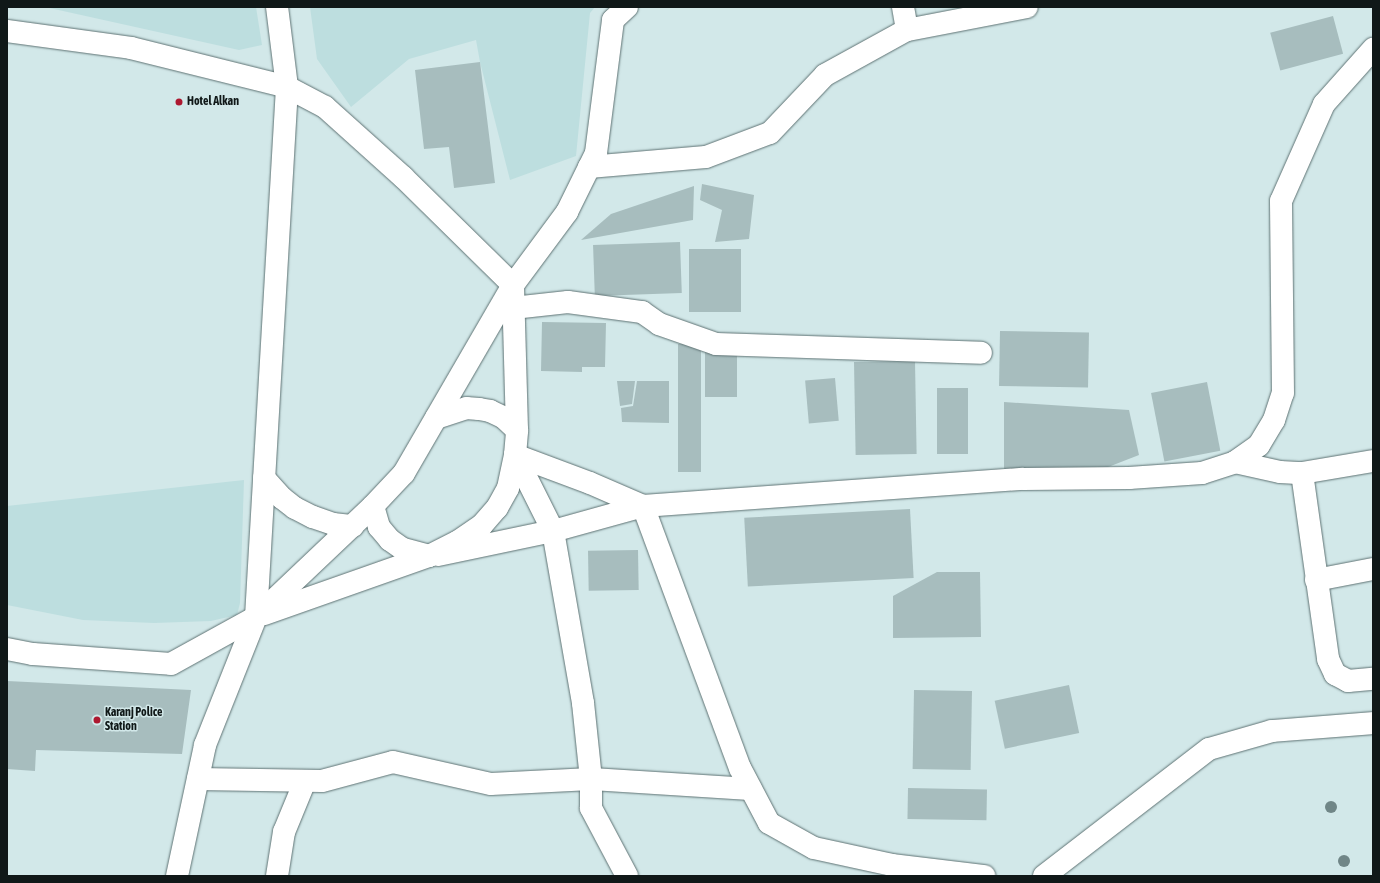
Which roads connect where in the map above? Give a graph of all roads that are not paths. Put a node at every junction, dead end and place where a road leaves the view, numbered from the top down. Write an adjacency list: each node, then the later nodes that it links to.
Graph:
1 (277, 7): 8 (street)
2 (627, 7): 9 (street)
3 (903, 7): 5 (street)
4 (1028, 7): 5 (street)
5 (907, 30): 9 (street)
6 (7, 31): 8 (street)
7 (1373, 49): 17 (street)
8 (288, 87): 10 (street); 19 (street)
9 (589, 167): 10 (street)
10 (513, 285): 11 (street); 13 (street)
11 (513, 308): 12 (street); 14 (street)
12 (981, 353)
13 (436, 418): 14 (street); 20 (street)
14 (517, 430): 15 (street)
15 (515, 455): 21 (street); 23 (street); 24 (street)
16 (1373, 461): 18 (street)
17 (1235, 462): 18 (street); 21 (street)
18 (1302, 473): 26 (street)
19 (264, 478): 22 (street); 27 (street)
20 (373, 506): 22 (street); 24 (street)
21 (644, 506): 23 (street); 34 (street)
22 (353, 526): 27 (street)
23 (553, 531): 24 (street); 32 (street)
24 (429, 556): 27 (street)
25 (1373, 569): 26 (street)
26 (1316, 580): 29 (street)
27 (256, 618): 28 (street); 31 (street)
28 (7, 649)
29 (1373, 679)
30 (1373, 723): 39 (street)
31 (198, 779): 33 (street); 35 (street)
32 (591, 779): 33 (street); 34 (street); 37 (street)
33 (305, 781): 36 (street)
34 (751, 789): 38 (street)
35 (177, 876)
36 (276, 876)
37 (627, 876)
38 (984, 876)
39 (1044, 876)

